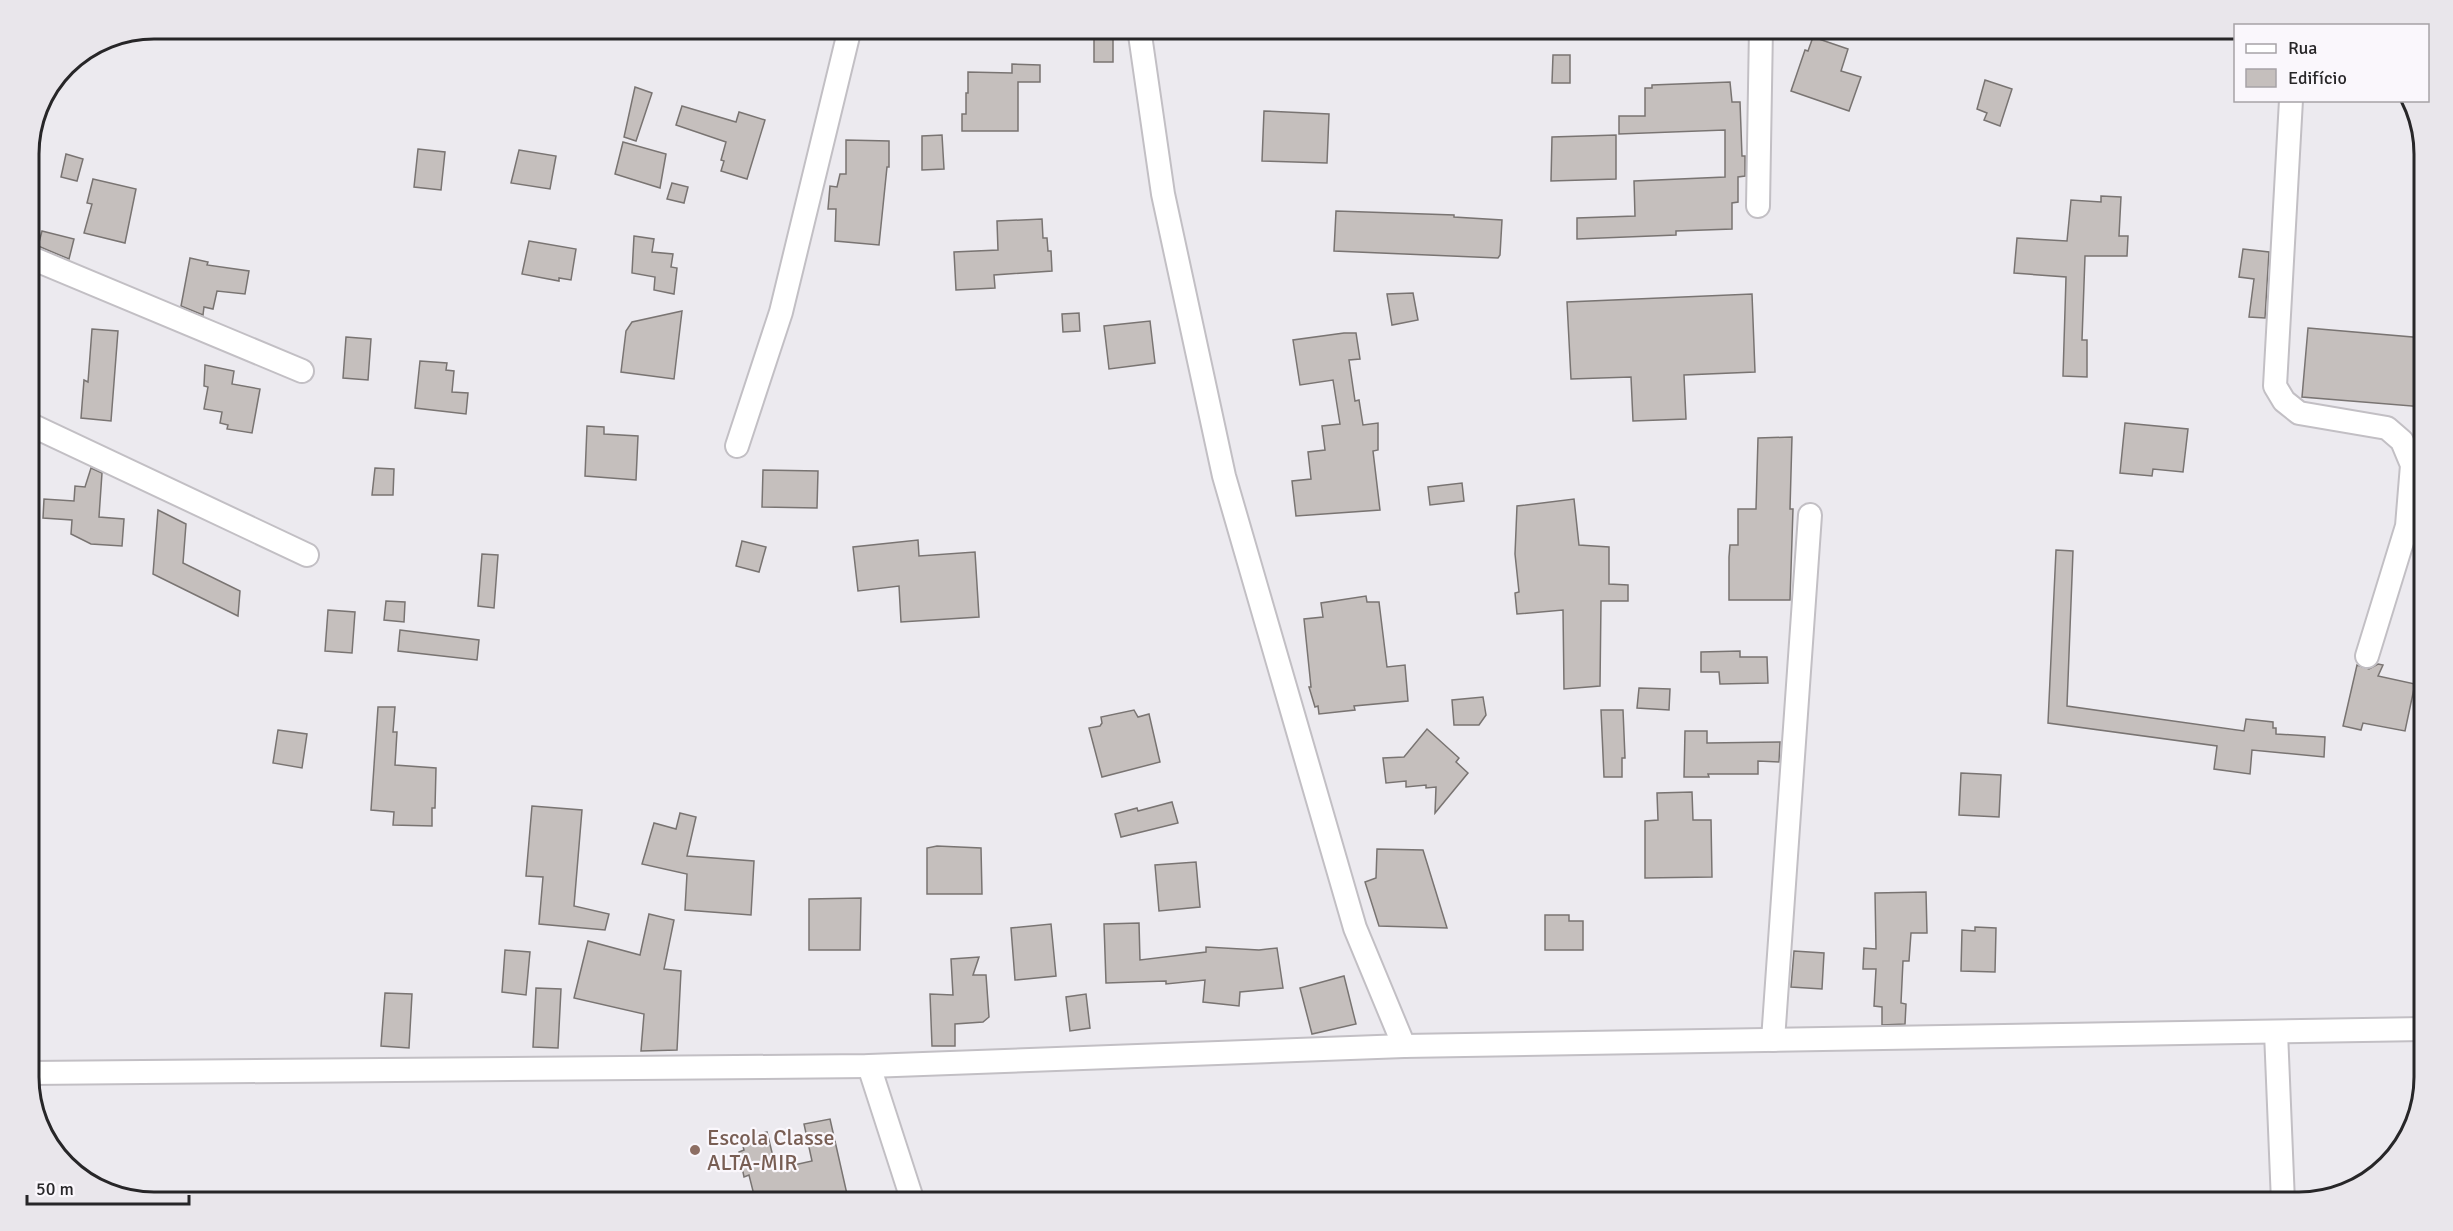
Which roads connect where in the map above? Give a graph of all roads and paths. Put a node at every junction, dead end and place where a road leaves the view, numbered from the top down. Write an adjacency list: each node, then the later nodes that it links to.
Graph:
1 (847, 39): 9 (street)
2 (1140, 39): 16 (street)
3 (1761, 39): 5 (street)
4 (2291, 102): 12 (street)
5 (1758, 206)
6 (39, 261): 7 (street)
7 (302, 370)
8 (39, 429): 11 (street)
9 (737, 446)
10 (1810, 515): 15 (street)
11 (307, 555)
12 (2367, 656)
13 (2414, 1029): 14 (street)
14 (2276, 1032): 15 (street); 20 (street)
15 (1773, 1040): 16 (street)
16 (1404, 1047): 17 (street)
17 (869, 1066): 18 (street); 19 (street)
18 (39, 1073)
19 (909, 1192)
20 (2283, 1192)

